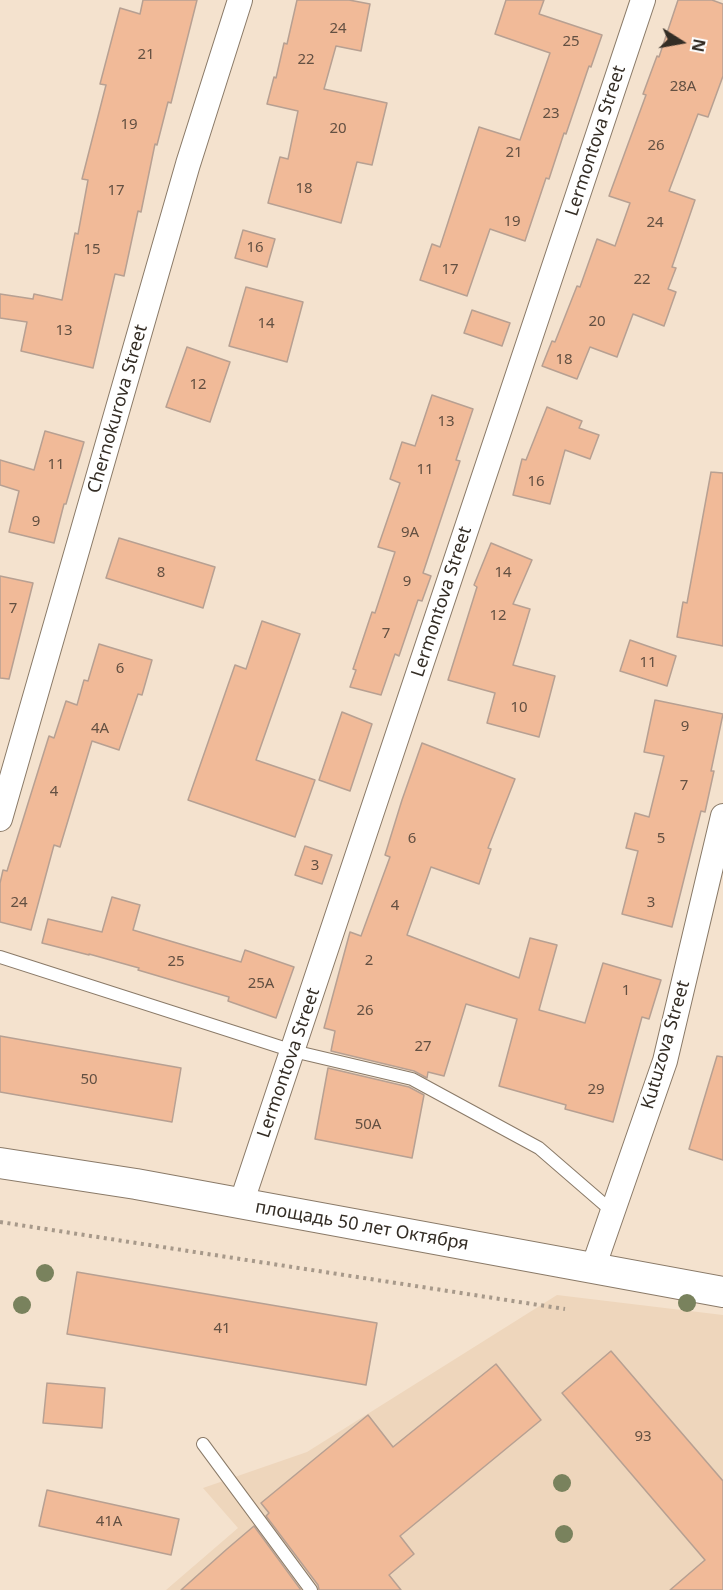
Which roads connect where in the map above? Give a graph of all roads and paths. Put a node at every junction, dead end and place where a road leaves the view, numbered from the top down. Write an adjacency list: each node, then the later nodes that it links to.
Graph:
1 (240, 0): 4 (street, Chernokurova Street)
2 (642, 0): 6 (street, Lermontova Street)
3 (723, 816): 9 (street, Kutuzova Street)
4 (0, 819)
5 (0, 957): 6 (lane)
6 (293, 1051): 8 (street, Lermontova Street); 9 (lane)
7 (0, 1162): 8 (street, площадь 50 лет Октября)
8 (241, 1204): 11 (street, площадь 50 лет Октября)
9 (613, 1212): 11 (street, Kutuzova Street)
10 (0, 1222): 13 (path)
11 (593, 1268): 12 (street, площадь 50 лет Октября)
12 (723, 1292)
13 (565, 1310)
14 (203, 1444): 15 (lane)
15 (311, 1590)

